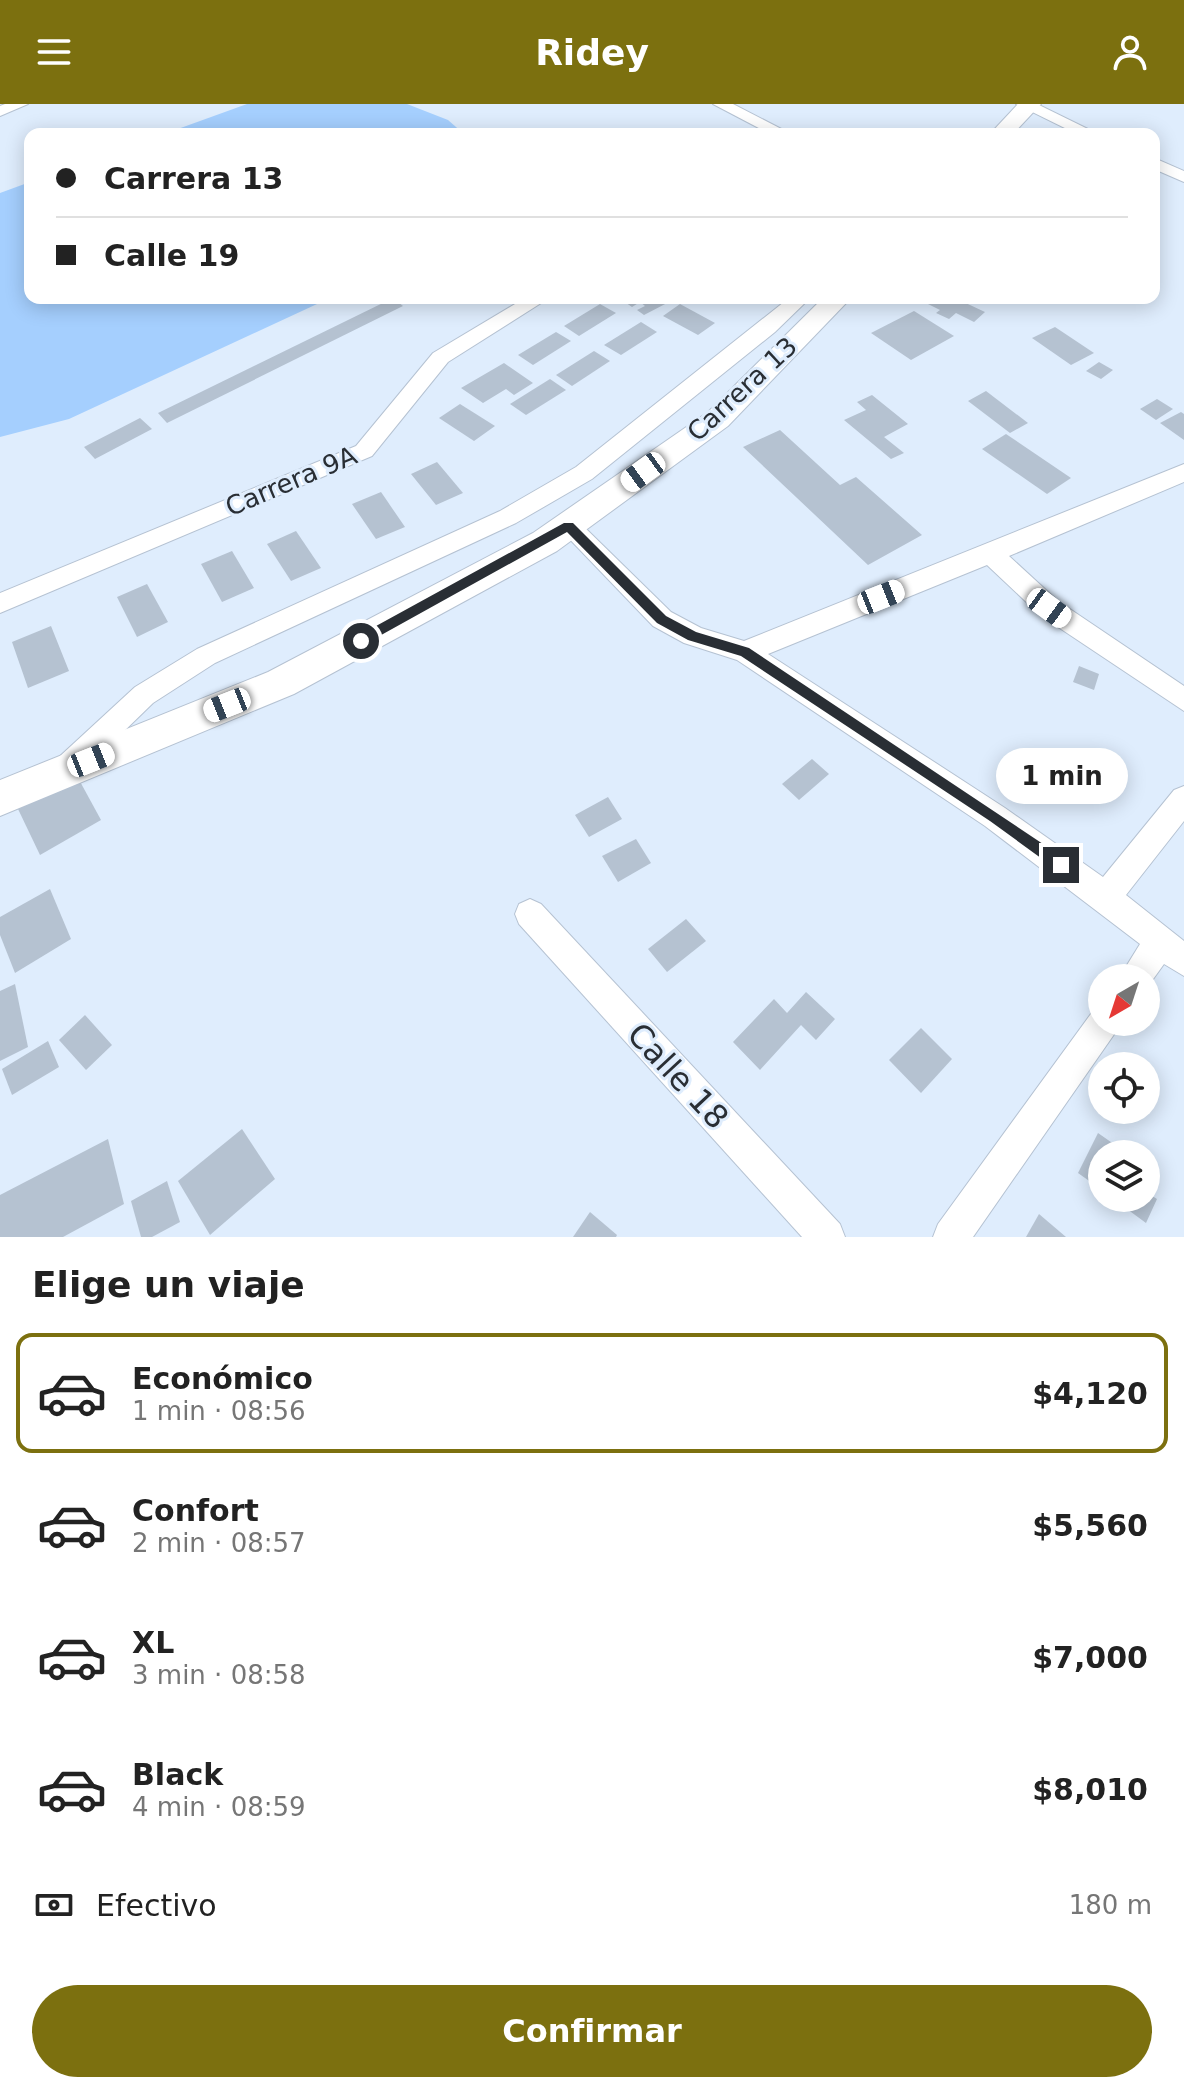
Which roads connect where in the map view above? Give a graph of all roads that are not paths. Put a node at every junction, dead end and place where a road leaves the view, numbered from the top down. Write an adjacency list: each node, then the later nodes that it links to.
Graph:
1 (20, 104): 4 (street)
2 (721, 104): 5 (street)
3 (1028, 105): 6 (street); 7 (street)
4 (0, 111)
5 (771, 128)
6 (1007, 128)
7 (1077, 128)
8 (1160, 166): 9 (street)
9 (1184, 177)
10 (529, 304): 16 (street, Carrera 9A)
11 (794, 304): 19 (street)
12 (832, 304): 14 (street, Carrera 13)
13 (1184, 472): 15 (street)
14 (569, 526): 17 (street); 19 (street, Carrera 13)
15 (990, 553): 17 (street); 18 (street)
16 (0, 603)
17 (745, 652): 22 (street)
18 (1184, 700)
19 (64, 772): 20 (street, Carrera 13)
20 (0, 798)
21 (1184, 799): 22 (street)
22 (1106, 897): 24 (street)
23 (530, 914): 27 (street, Calle 18)
24 (1173, 951): 25 (street)
25 (1155, 964)
26 (1094, 1036): 28 (street)
27 (827, 1237)
28 (951, 1237)

